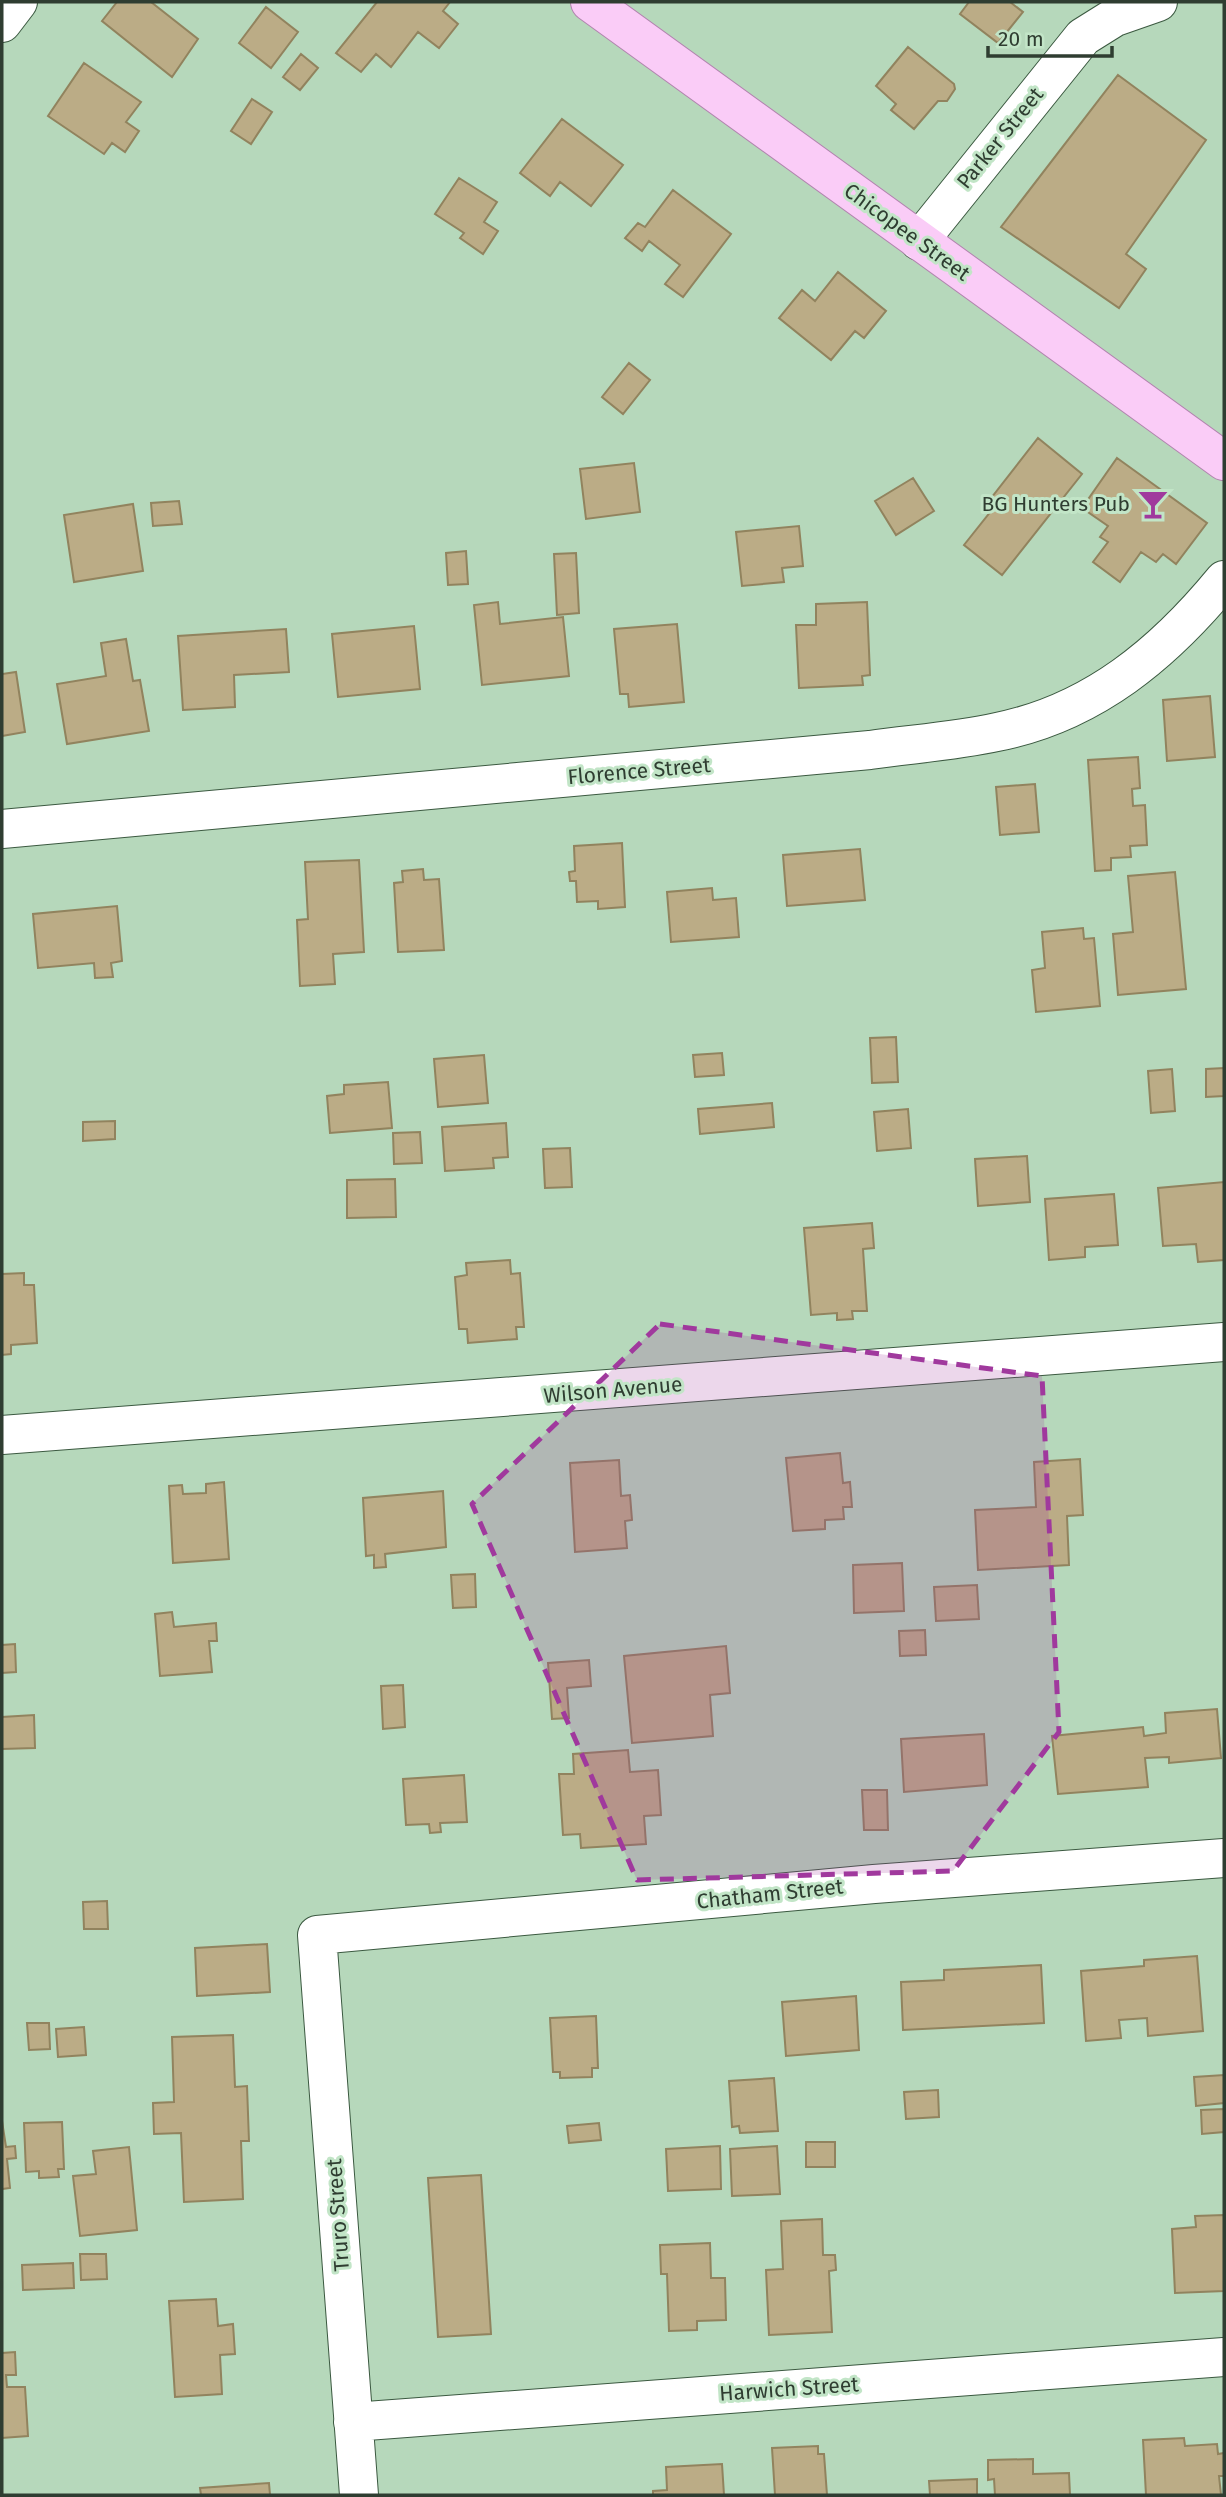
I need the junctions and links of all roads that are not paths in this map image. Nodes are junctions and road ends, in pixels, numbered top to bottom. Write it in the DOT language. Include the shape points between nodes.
graph roads {
  1 [pos="18,2"];
  2 [pos="590,2"];
  3 [pos="1158,2"];
  4 [pos="2,23"];
  5 [pos="919,241"];
  6 [pos="1224,461"];
  7 [pos="1224,580"];
  8 [pos="2,829"];
  9 [pos="1224,1342"];
  10 [pos="2,1435"];
  11 [pos="1224,1858"];
  12 [pos="317,1936"];
  13 [pos="1224,2357"];
  14 [pos="354,2422"];
  15 [pos="359,2495"];
  1 -- 4 [label="street"];
  2 -- 5 [label="main road, Chicopee Street"];
  3 -- 5 [label="street, Parker Street" via="1115,17 1083,37"];
  5 -- 6 [label="main road, Chicopee Street"];
  7 -- 8 [label="street, Florence Street" via="1136,670 1073,708 997,732 870,750"];
  9 -- 10 [label="street, Wilson Avenue"];
  11 -- 12 [label="street, Chatham Street" via="874,1884"];
  12 -- 14 [label="street, Truro Street"];
  13 -- 14 [label="street, Harwich Street"];
  14 -- 15 [label="street, Truro Street"];
}
